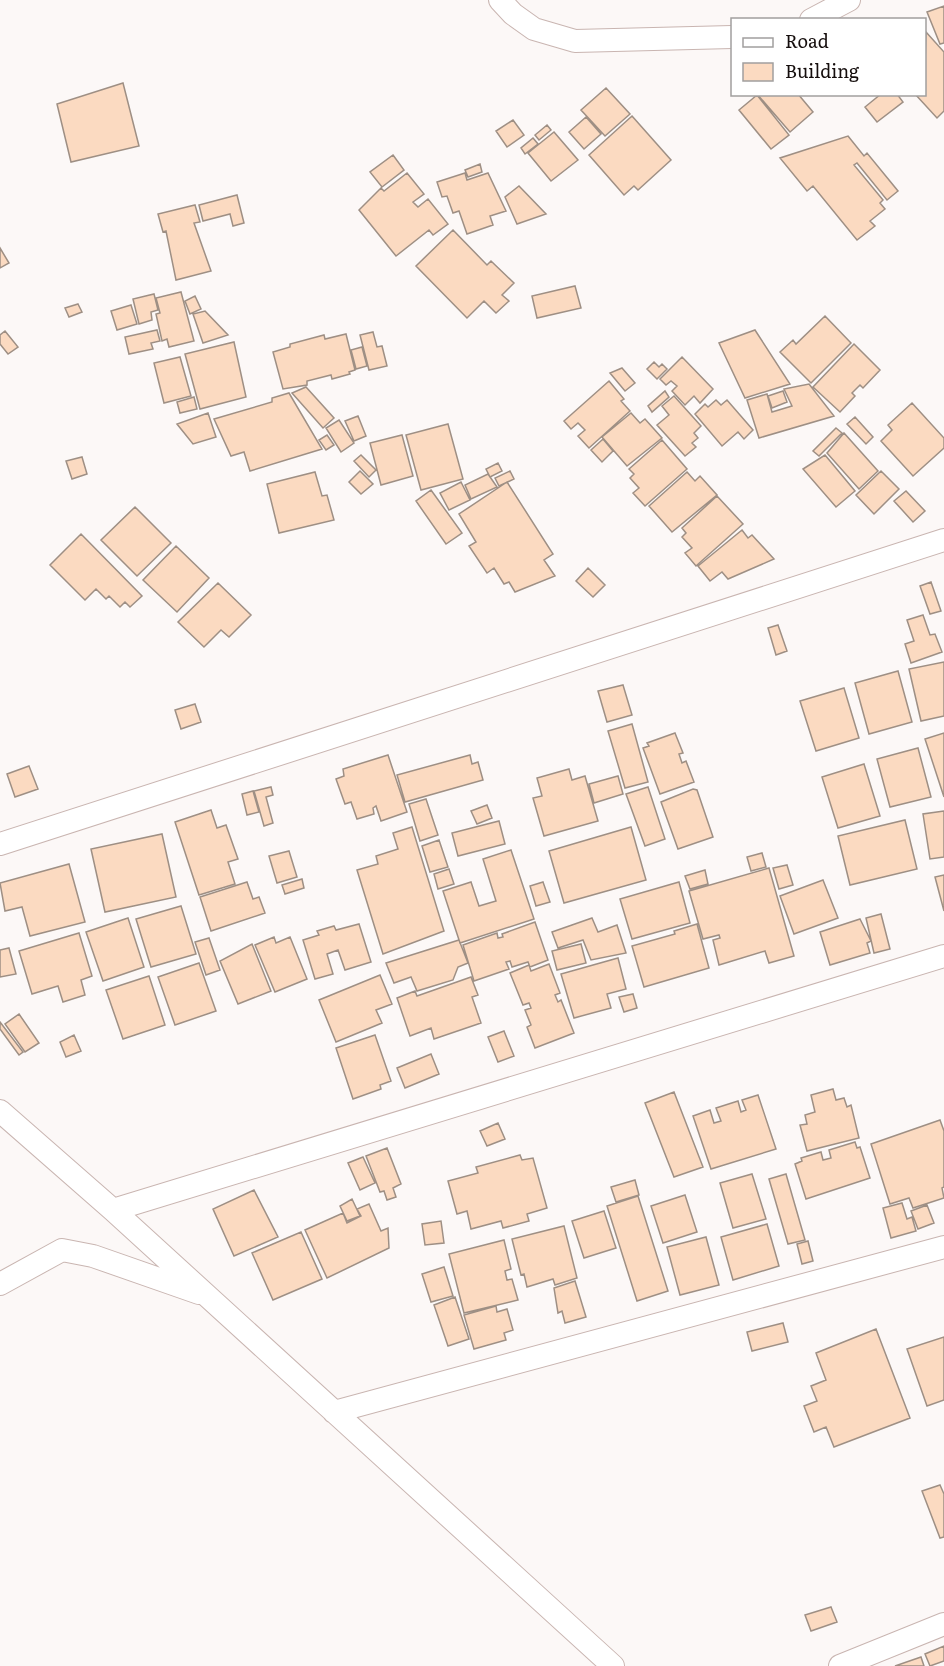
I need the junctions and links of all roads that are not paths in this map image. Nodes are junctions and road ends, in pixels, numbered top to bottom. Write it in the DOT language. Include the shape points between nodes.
graph roads {
  1 [pos="500,0"];
  2 [pos="849,0"];
  3 [pos="815,18"];
  4 [pos="731,37"];
  5 [pos="943,544"];
  6 [pos="0,844"];
  7 [pos="944,956"];
  8 [pos="0,1111"];
  9 [pos="113,1210"];
  10 [pos="944,1247"];
  11 [pos="0,1284"];
  12 [pos="206,1295"];
  13 [pos="334,1412"];
  14 [pos="944,1624"];
  15 [pos="613,1666"];
  16 [pos="840,1666"];
  1 -- 4 [label="street" via="534,29 575,42"];
  2 -- 3 [label="street"];
  5 -- 6 [label="street"];
  7 -- 9 [label="street"];
  8 -- 9 [label="street"];
  9 -- 12 [label="street"];
  10 -- 13 [label="street"];
  11 -- 12 [label="street" via="62,1250 93,1256"];
  12 -- 13 [label="street"];
  13 -- 15 [label="street"];
  14 -- 16 [label="street"];
}
